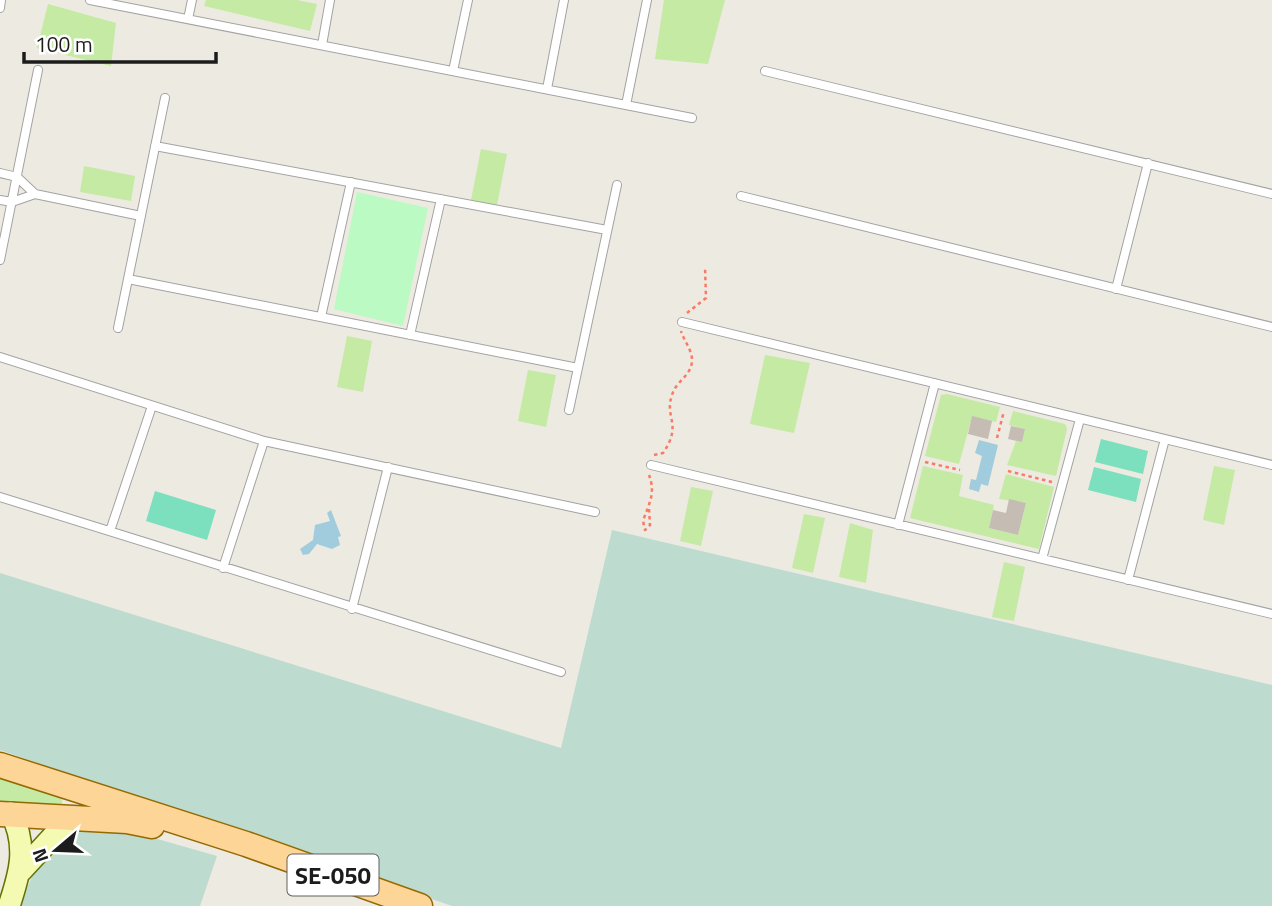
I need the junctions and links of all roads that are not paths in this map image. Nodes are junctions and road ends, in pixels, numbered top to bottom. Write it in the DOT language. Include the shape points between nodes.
graph roads {
  1 [pos="1,0"];
  2 [pos="90,0"];
  3 [pos="192,0"];
  4 [pos="330,0"];
  5 [pos="468,0"];
  6 [pos="564,0"];
  7 [pos="647,0"];
  8 [pos="0,8"];
  9 [pos="188,19"];
  10 [pos="322,45"];
  11 [pos="38,70"];
  12 [pos="453,71"];
  13 [pos="765,71"];
  14 [pos="547,89"];
  15 [pos="165,98"];
  16 [pos="626,105"];
  17 [pos="692,118"];
  18 [pos="155,146"];
  19 [pos="1147,163"];
  20 [pos="0,173"];
  21 [pos="17,177"];
  22 [pos="351,183"];
  23 [pos="617,185"];
  24 [pos="35,194"];
  25 [pos="1272,194"];
  26 [pos="741,196"];
  27 [pos="0,200"];
  28 [pos="441,200"];
  29 [pos="12,202"];
  30 [pos="141,216"];
  31 [pos="607,230"];
  32 [pos="0,260"];
  33 [pos="128,279"];
  34 [pos="1116,289"];
  35 [pos="321,317"];
  36 [pos="682,322"];
  37 [pos="1272,327"];
  38 [pos="118,328"];
  39 [pos="410,335"];
  40 [pos="0,357"];
  41 [pos="578,368"];
  42 [pos="935,383"];
  43 [pos="152,406"];
  44 [pos="569,410"];
  45 [pos="1080,419"];
  46 [pos="1165,439"];
  47 [pos="264,441"];
  48 [pos="1272,465"];
  49 [pos="651,466"];
  50 [pos="388,467"];
  51 [pos="0,497"];
  52 [pos="595,512"];
  53 [pos="898,525"];
  54 [pos="110,531"];
  55 [pos="1042,559"];
  56 [pos="223,568"];
  57 [pos="1128,580"];
  58 [pos="352,609"];
  59 [pos="1272,614"];
  60 [pos="561,672"];
  61 [pos="0,765"];
  62 [pos="68,786"];
  63 [pos="6,813"];
  64 [pos="70,818"];
  65 [pos="246,844"];
  66 [pos="21,871"];
  67 [pos="9,906"];
  68 [pos="420,906"];
  1 -- 8 [label="lane"];
  2 -- 9 [label="lane"];
  3 -- 9 [label="lane"];
  4 -- 10 [label="lane"];
  5 -- 12 [label="lane"];
  6 -- 14 [label="lane"];
  7 -- 16 [label="lane"];
  9 -- 10 [label="lane"];
  10 -- 12 [label="lane"];
  11 -- 21 [label="lane"];
  12 -- 14 [label="lane"];
  13 -- 19 [label="lane"];
  14 -- 16 [label="lane"];
  15 -- 18 [label="lane"];
  16 -- 17 [label="lane"];
  18 -- 22 [label="lane"];
  18 -- 30 [label="lane"];
  19 -- 25 [label="lane"];
  19 -- 34 [label="lane"];
  20 -- 21 [label="lane"];
  21 -- 24 [label="lane"];
  21 -- 29 [label="lane"];
  22 -- 28 [label="lane"];
  22 -- 35 [label="lane"];
  23 -- 31 [label="lane"];
  24 -- 29 [label="lane"];
  24 -- 30 [label="lane"];
  26 -- 34 [label="lane"];
  27 -- 29 [label="lane"];
  28 -- 31 [label="lane"];
  28 -- 39 [label="lane"];
  29 -- 32 [label="lane"];
  30 -- 33 [label="lane"];
  31 -- 41 [label="lane"];
  33 -- 35 [label="lane"];
  33 -- 38 [label="lane"];
  34 -- 37 [label="lane"];
  35 -- 39 [label="lane"];
  36 -- 42 [label="lane"];
  39 -- 41 [label="lane"];
  40 -- 43 [label="lane"];
  41 -- 44 [label="lane"];
  42 -- 45 [label="lane"];
  42 -- 53 [label="lane"];
  43 -- 47 [label="lane"];
  43 -- 54 [label="lane"];
  45 -- 46 [label="lane"];
  45 -- 55 [label="lane"];
  46 -- 48 [label="lane"];
  46 -- 57 [label="lane"];
  47 -- 50 [label="lane"];
  47 -- 56 [label="lane"];
  49 -- 53 [label="lane"];
  50 -- 52 [label="lane"];
  50 -- 58 [label="lane"];
  51 -- 54 [label="lane"];
  53 -- 55 [label="lane"];
  54 -- 56 [label="lane"];
  55 -- 57 [label="lane"];
  56 -- 58 [label="lane"];
  57 -- 59 [label="lane"];
  58 -- 60 [label="lane"];
  61 -- 62 [label="main road, SE-050"];
  62 -- 64 [label="main road" via="76,803"];
  62 -- 65 [label="main road, SE-050"];
  63 -- 64 [label="main road, SE-050"];
  63 -- 66 [label="street" via="21,837"];
  64 -- 65 [label="main road, SE-050" via="127,821"];
  64 -- 66 [label="street"];
  65 -- 68 [label="main road, SE-050"];
  66 -- 67 [label="street"];
}
